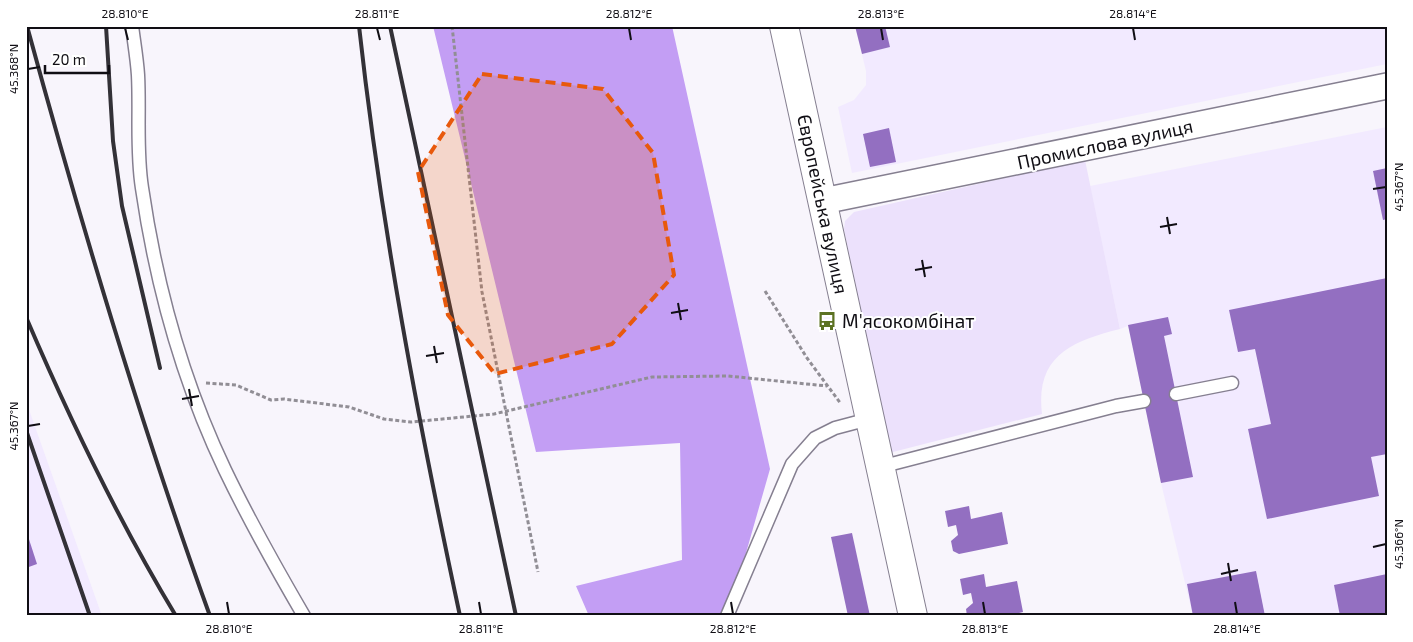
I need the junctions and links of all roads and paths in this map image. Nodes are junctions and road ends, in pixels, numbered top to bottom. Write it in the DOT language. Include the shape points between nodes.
graph roads {
  1 [pos="132,26"];
  2 [pos="452,26"];
  3 [pos="784,26"];
  4 [pos="1387,86"];
  5 [pos="823,201"];
  6 [pos="765,291"];
  7 [pos="1232,382"];
  8 [pos="202,383"];
  9 [pos="826,386"];
  10 [pos="1176,394"];
  11 [pos="1144,401"];
  12 [pos="505,412"];
  13 [pos="863,421"];
  14 [pos="880,467"];
  15 [pos="538,572"];
  16 [pos="304,616"];
  17 [pos="727,616"];
  18 [pos="913,616"];
  1 -- 16 [label="lane" via="138,76 138,148 142,188 157,268 190,384 224,468"];
  2 -- 12 [label="path" via="482,292"];
  3 -- 5 [label="main road, Європейська вулиця"];
  4 -- 5 [label="street, Промислова вулиця"];
  5 -- 13 [label="main road, Європейська вулиця"];
  6 -- 9 [label="path"];
  7 -- 10 [label="lane"];
  8 -- 12 [label="path" via="236,385 263,398 349,407 395,421"];
  9 -- 12 [label="path" via="728,376 652,377"];
  9 -- 13 [label="path"];
  11 -- 14 [label="lane"];
  12 -- 15 [label="path"];
  13 -- 14 [label="main road, Європейська вулиця"];
  13 -- 17 [label="lane" via="835,428 815,438 792,464"];
  14 -- 18 [label="main road, Європейська вулиця"];
}
